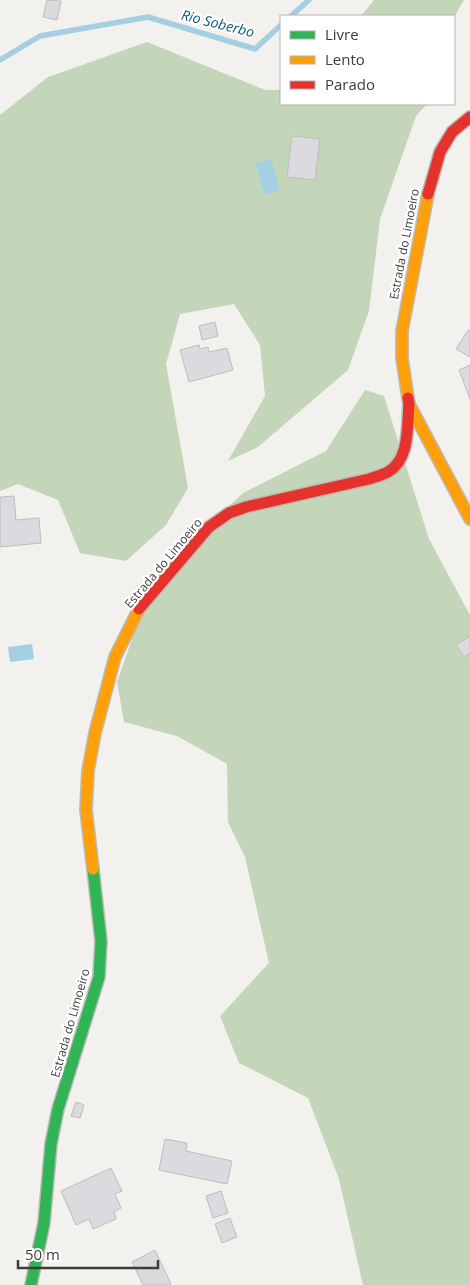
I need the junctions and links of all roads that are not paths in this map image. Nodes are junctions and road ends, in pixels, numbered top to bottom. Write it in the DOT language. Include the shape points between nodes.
graph roads {
  1 [pos="470,117"];
  2 [pos="409,404"];
  3 [pos="470,519"];
  4 [pos="31,1285"];
  1 -- 2 [label="street, Estrada do Limoeiro" via="452,132 440,152 427,196 402,331 402,358"];
  2 -- 3 [label="street"];
  2 -- 4 [label="street, Estrada do Limoeiro" via="402,458 388,472 229,513 210,527 138,610 115,657 95,733 88,771 86,810 101,941 99,977 50,1144 44,1224"];
}
